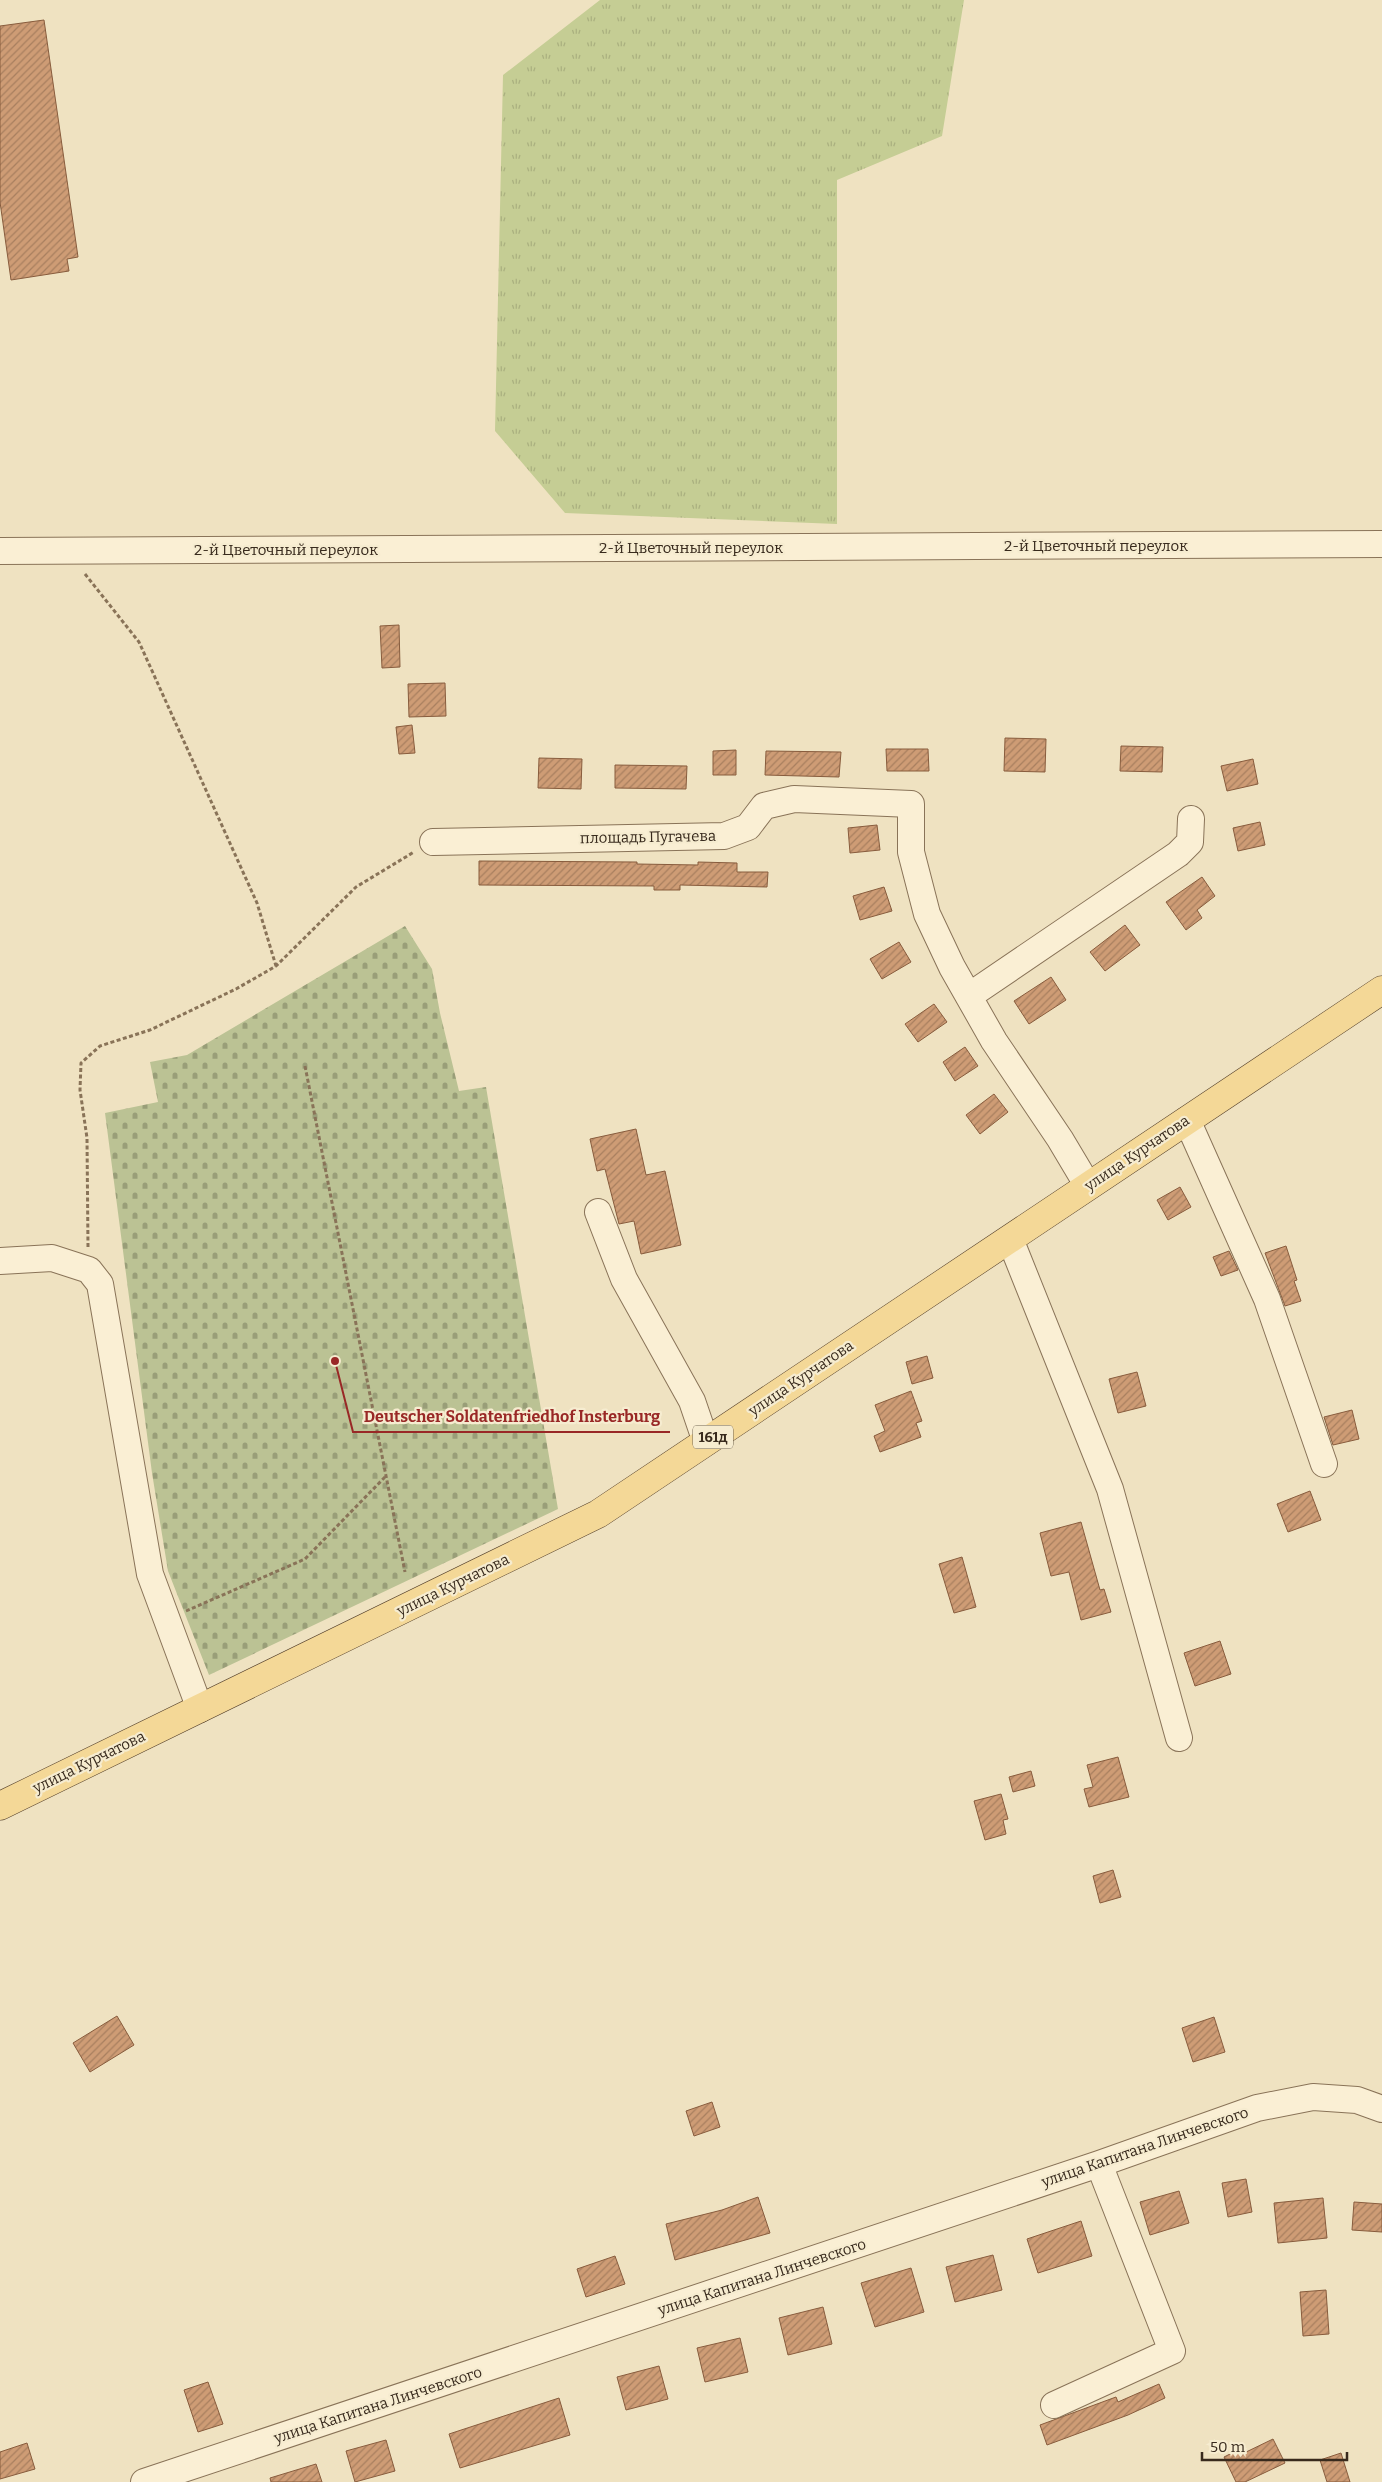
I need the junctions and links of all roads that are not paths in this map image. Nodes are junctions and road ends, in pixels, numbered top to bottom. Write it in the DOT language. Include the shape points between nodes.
graph roads {
  1 [pos="1382,544"];
  2 [pos="0,551"];
  3 [pos="1191,819"];
  4 [pos="433,842"];
  5 [pos="1382,990"];
  6 [pos="969,996"];
  7 [pos="1188,1120"];
  8 [pos="1088,1186"];
  9 [pos="598,1212"];
  10 [pos="1010,1239"];
  11 [pos="0,1261"];
  12 [pos="706,1442"];
  13 [pos="1324,1464"];
  14 [pos="200,1709"];
  15 [pos="1178,1738"];
  16 [pos="0,1806"];
  17 [pos="1382,2110"];
  18 [pos="1099,2164"];
  19 [pos="1054,2405"];
  20 [pos="144,2482"];
  1 -- 2 [label="street, 2-й Цветочный переулок"];
  3 -- 6 [label="street" via="1190,842 1178,854"];
  4 -- 6 [label="street, площадь Пугачева" via="724,836 748,827 764,806 794,799 911,804 912,852 927,914"];
  5 -- 7 [label="main road, улица Курчатова / 161д"];
  6 -- 8 [label="street" via="994,1041"];
  7 -- 8 [label="main road, улица Курчатова / 161д"];
  7 -- 13 [label="street" via="1266,1299"];
  8 -- 10 [label="main road, улица Курчатова / 161д"];
  9 -- 12 [label="street" via="624,1279 692,1401"];
  10 -- 12 [label="main road, улица Курчатова / 161д"];
  10 -- 15 [label="street" via="1110,1490"];
  11 -- 14 [label="street" via="52,1258 89,1270 100,1284 150,1574"];
  12 -- 14 [label="main road, улица Курчатова / 161д" via="598,1514"];
  14 -- 16 [label="main road, улица Курчатова / 161д"];
  17 -- 18 [label="street, улица Капитана Линчевского" via="1357,2100 1313,2097 1257,2108"];
  18 -- 19 [label="street" via="1172,2351"];
  18 -- 20 [label="street, улица Капитана Линчевского"];
}
